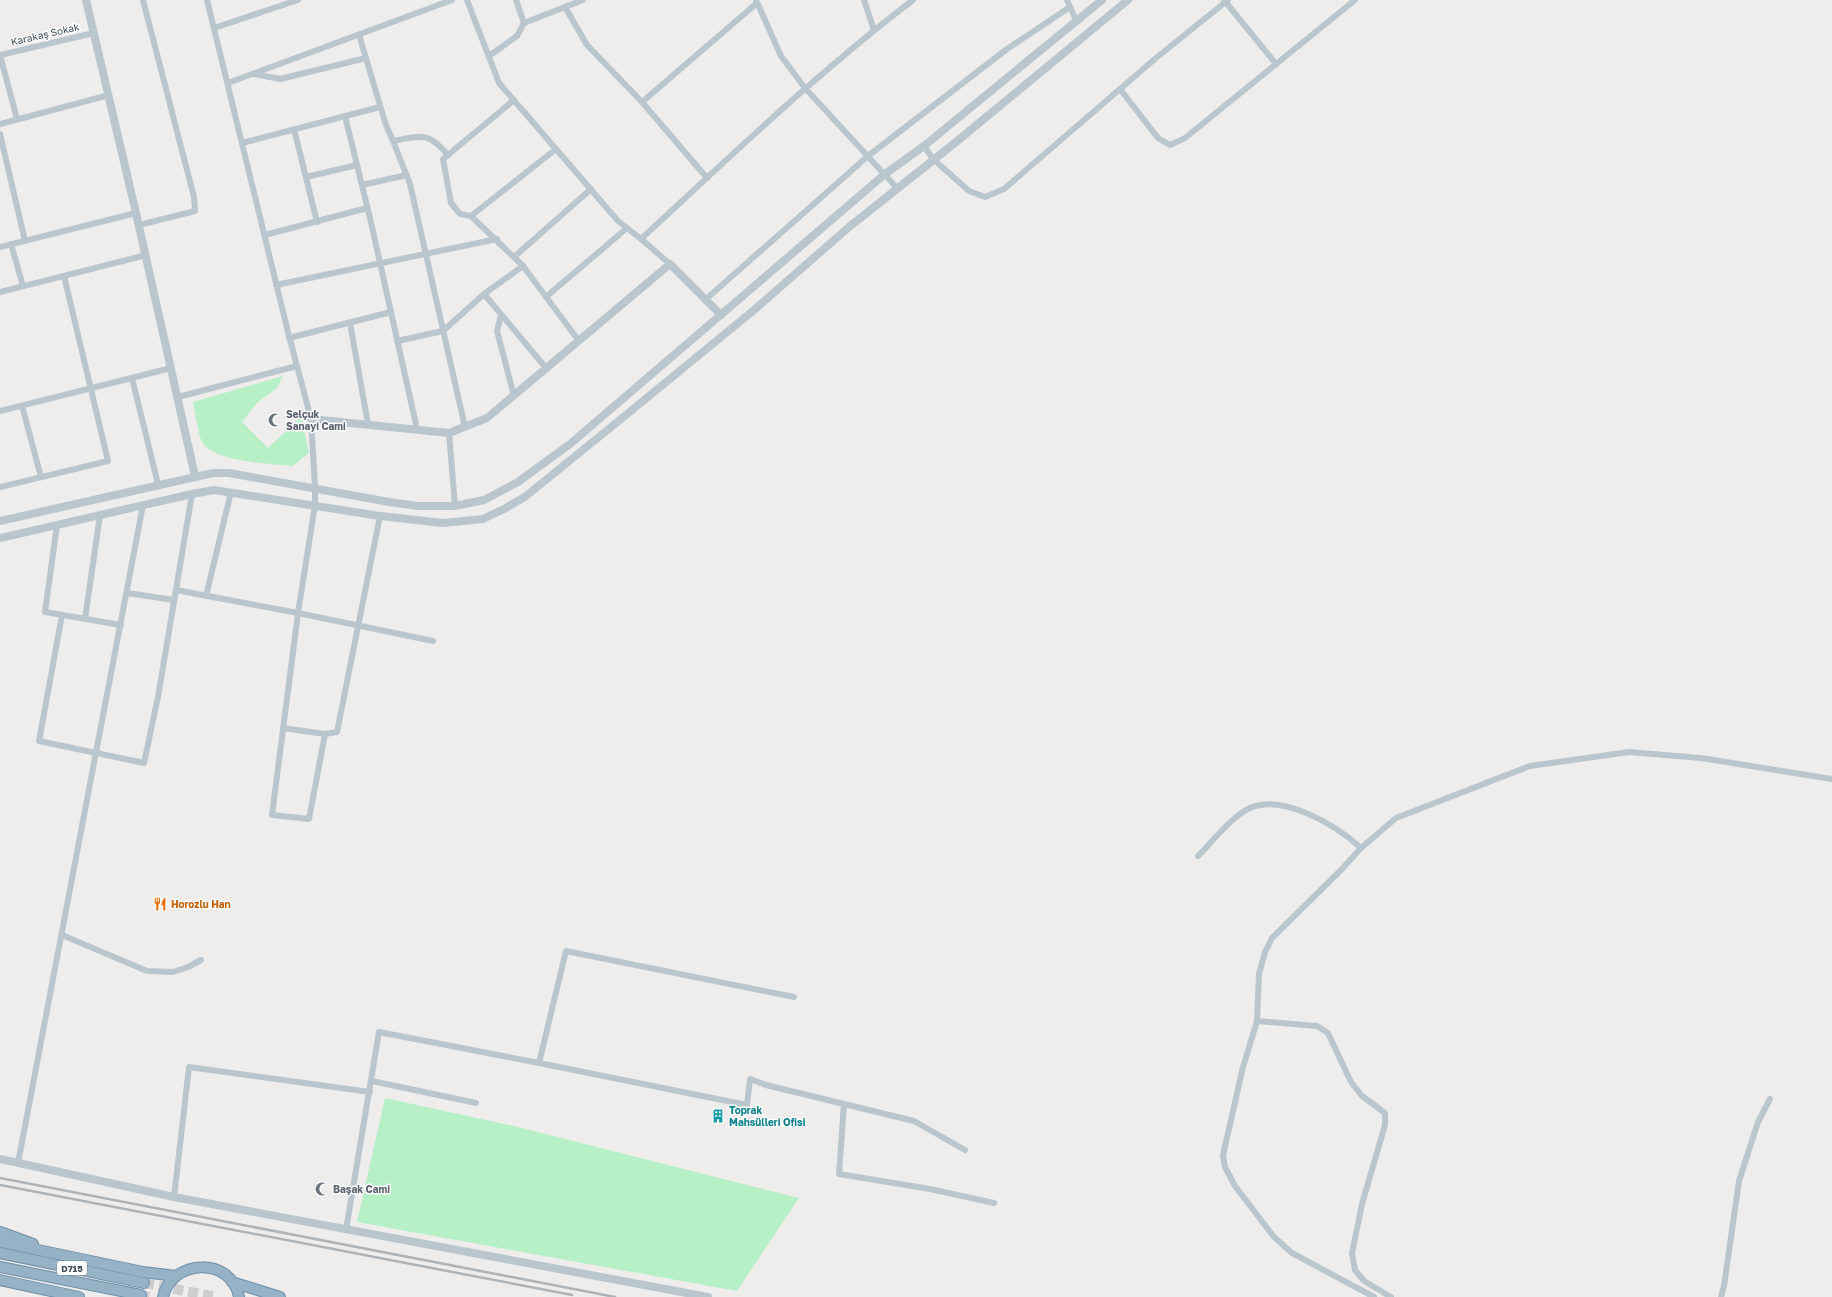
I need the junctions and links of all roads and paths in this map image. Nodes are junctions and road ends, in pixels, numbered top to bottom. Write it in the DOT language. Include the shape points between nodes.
graph roads {
  1 [pos="86,0"];
  2 [pos="143,0"];
  3 [pos="207,0"];
  4 [pos="298,0"];
  5 [pos="452,0"];
  6 [pos="468,0"];
  7 [pos="516,0"];
  8 [pos="583,0"];
  9 [pos="864,0"];
  10 [pos="913,0"];
  11 [pos="1066,0"];
  12 [pos="1102,0"];
  13 [pos="1128,0"];
  14 [pos="1355,0"];
  15 [pos="757,1"];
  16 [pos="1226,1"];
  17 [pos="566,7"];
  18 [pos="1070,7"];
  19 [pos="1076,20"];
  20 [pos="524,23"];
  21 [pos="214,28"];
  22 [pos="874,30"];
  23 [pos="94,33"];
  24 [pos="359,35"];
  25 [pos="0,55"];
  26 [pos="489,56"];
  27 [pos="366,58"];
  28 [pos="1276,64"];
  29 [pos="253,74"];
  30 [pos="228,83"];
  31 [pos="805,88"];
  32 [pos="1120,89"];
  33 [pos="109,95"];
  34 [pos="514,100"];
  35 [pos="642,102"];
  36 [pos="380,107"];
  37 [pos="344,116"];
  38 [pos="17,119"];
  39 [pos="0,124"];
  40 [pos="294,130"];
  41 [pos="0,134"];
  42 [pos="393,141"];
  43 [pos="242,143"];
  44 [pos="924,146"];
  45 [pos="556,149"];
  46 [pos="448,154"];
  47 [pos="868,156"];
  48 [pos="933,159"];
  49 [pos="357,165"];
  50 [pos="885,174"];
  51 [pos="407,175"];
  52 [pos="306,177"];
  53 [pos="707,178"];
  54 [pos="362,185"];
  55 [pos="897,188"];
  56 [pos="591,190"];
  57 [pos="367,208"];
  58 [pos="136,213"];
  59 [pos="471,216"];
  60 [pos="317,222"];
  61 [pos="139,225"];
  62 [pos="627,228"];
  63 [pos="265,235"];
  64 [pos="497,239"];
  65 [pos="641,239"];
  66 [pos="25,241"];
  67 [pos="12,244"];
  68 [pos="0,247"];
  69 [pos="426,254"];
  70 [pos="146,255"];
  71 [pos="514,257"];
  72 [pos="380,264"];
  73 [pos="670,264"];
  74 [pos="523,266"];
  75 [pos="64,276"];
  76 [pos="276,285"];
  77 [pos="23,286"];
  78 [pos="0,292"];
  79 [pos="484,294"];
  80 [pos="547,296"];
  81 [pos="705,300"];
  82 [pos="391,312"];
  83 [pos="501,314"];
  84 [pos="721,315"];
  85 [pos="350,323"];
  86 [pos="443,331"];
  87 [pos="290,338"];
  88 [pos="397,341"];
  89 [pos="579,341"];
  90 [pos="297,366"];
  91 [pos="171,368"];
  92 [pos="547,369"];
  93 [pos="132,378"];
  94 [pos="92,388"];
  95 [pos="514,396"];
  96 [pos="178,397"];
  97 [pos="22,406"];
  98 [pos="0,412"];
  99 [pos="311,419"];
  100 [pos="368,424"];
  101 [pos="465,427"];
  102 [pos="417,429"];
  103 [pos="449,433"];
  104 [pos="195,476"];
  105 [pos="41,477"];
  106 [pos="158,484"];
  107 [pos="0,485"];
  108 [pos="315,487"];
  109 [pos="231,492"];
  110 [pos="192,494"];
  111 [pos="143,505"];
  112 [pos="315,505"];
  113 [pos="455,506"];
  114 [pos="100,515"];
  115 [pos="380,516"];
  116 [pos="0,521"];
  117 [pos="57,526"];
  118 [pos="0,538"];
  119 [pos="176,590"];
  120 [pos="127,592"];
  121 [pos="206,596"];
  122 [pos="174,600"];
  123 [pos="298,613"];
  124 [pos="62,615"];
  125 [pos="84,618"];
  126 [pos="121,625"];
  127 [pos="358,625"];
  128 [pos="433,641"];
  129 [pos="283,728"];
  130 [pos="325,734"];
  131 [pos="96,752"];
  132 [pos="1832,779"];
  133 [pos="1361,848"];
  134 [pos="1198,856"];
  135 [pos="62,935"];
  136 [pos="201,960"];
  137 [pos="794,996"];
  138 [pos="1257,1021"];
  139 [pos="539,1063"];
  140 [pos="372,1080"];
  141 [pos="370,1092"];
  142 [pos="1770,1099"];
  143 [pos="476,1103"];
  144 [pos="844,1104"];
  145 [pos="965,1150"];
  146 [pos="0,1159"];
  147 [pos="18,1164"];
  148 [pos="174,1197"];
  149 [pos="994,1203"];
  150 [pos="346,1230"];
  151 [pos="0,1232"];
  152 [pos="0,1242"];
  153 [pos="0,1253"];
  154 [pos="57,1254"];
  155 [pos="0,1266"];
  156 [pos="176,1276"];
  157 [pos="0,1280"];
  158 [pos="232,1282"];
  159 [pos="144,1283"];
  160 [pos="141,1295"];
  161 [pos="79,1297"];
  162 [pos="163,1297"];
  163 [pos="239,1297"];
  164 [pos="280,1297"];
  165 [pos="708,1297"];
  166 [pos="1374,1297"];
  167 [pos="1391,1297"];
  168 [pos="1721,1297"];
  1 -- 23 [label="street"];
  2 -- 61 [label="street" via="194,196 195,211"];
  3 -- 21 [label="street"];
  4 -- 21 [label="street"];
  5 -- 24 [label="street"];
  6 -- 26 [label="street"];
  7 -- 20 [label="street"];
  8 -- 17 [label="street"];
  9 -- 22 [label="street"];
  10 -- 22 [label="street"];
  11 -- 18 [label="street"];
  12 -- 19 [label="street"];
  13 -- 48 [label="street"];
  14 -- 28 [label="street"];
  15 -- 31 [label="street" via="781,56"];
  15 -- 35 [label="street"];
  16 -- 28 [label="street"];
  16 -- 32 [label="street"];
  17 -- 20 [label="street"];
  17 -- 35 [label="street" via="588,45"];
  18 -- 19 [label="street"];
  18 -- 47 [label="street" via="1006,49"];
  19 -- 44 [label="street"];
  20 -- 26 [label="street" via="517,36"];
  21 -- 30 [label="street"];
  22 -- 31 [label="street"];
  23 -- 25 [label="street, Karakaş Sokak"];
  23 -- 33 [label="street"];
  24 -- 27 [label="street"];
  24 -- 29 [label="street"];
  25 -- 38 [label="street"];
  26 -- 34 [label="street" via="499,83"];
  27 -- 29 [label="street" via="280,79"];
  27 -- 36 [label="street"];
  28 -- 32 [label="street" via="1185,138 1170,145 1158,138"];
  29 -- 30 [label="street"];
  30 -- 43 [label="street"];
  31 -- 47 [label="street"];
  31 -- 53 [label="street"];
  32 -- 48 [label="street" via="1004,189 985,197 969,191"];
  33 -- 38 [label="street"];
  33 -- 58 [label="street"];
  34 -- 45 [label="street"];
  34 -- 46 [label="street"];
  35 -- 53 [label="street"];
  36 -- 37 [label="street"];
  36 -- 42 [label="street"];
  37 -- 40 [label="street"];
  37 -- 49 [label="street"];
  38 -- 39 [label="street"];
  40 -- 43 [label="street"];
  40 -- 52 [label="street"];
  41 -- 66 [label="street"];
  42 -- 46 [label="street" via="422,136 433,139"];
  42 -- 51 [label="street"];
  43 -- 63 [label="street"];
  44 -- 48 [label="street"];
  44 -- 50 [label="street"];
  45 -- 56 [label="street"];
  45 -- 59 [label="street"];
  46 -- 59 [label="street" via="442,159 451,203 460,214"];
  47 -- 50 [label="street"];
  47 -- 81 [label="street"];
  48 -- 55 [label="street"];
  49 -- 52 [label="street"];
  49 -- 54 [label="street"];
  50 -- 55 [label="street"];
  50 -- 84 [label="street"];
  51 -- 54 [label="street"];
  51 -- 69 [label="street"];
  52 -- 60 [label="street"];
  53 -- 65 [label="street"];
  54 -- 57 [label="street"];
  55 -- 115 [label="street" via="754,310 504,510 483,518 443,523"];
  56 -- 62 [label="street"];
  56 -- 71 [label="street"];
  57 -- 60 [label="street"];
  57 -- 72 [label="street"];
  58 -- 61 [label="street"];
  58 -- 66 [label="street"];
  59 -- 64 [label="street"];
  60 -- 63 [label="street"];
  61 -- 70 [label="street"];
  62 -- 65 [label="street"];
  62 -- 80 [label="street"];
  63 -- 76 [label="street"];
  64 -- 69 [label="street"];
  64 -- 71 [label="street"];
  65 -- 73 [label="street"];
  66 -- 67 [label="street"];
  67 -- 68 [label="street"];
  67 -- 77 [label="street"];
  69 -- 72 [label="street"];
  69 -- 86 [label="street"];
  70 -- 75 [label="street"];
  70 -- 91 [label="street"];
  71 -- 74 [label="street"];
  72 -- 76 [label="street"];
  72 -- 82 [label="street"];
  73 -- 81 [label="street"];
  73 -- 89 [label="street"];
  74 -- 79 [label="street"];
  74 -- 80 [label="street"];
  75 -- 77 [label="street"];
  75 -- 94 [label="street"];
  76 -- 87 [label="street"];
  77 -- 78 [label="street"];
  79 -- 83 [label="street"];
  79 -- 86 [label="street"];
  80 -- 89 [label="street"];
  81 -- 84 [label="street"];
  82 -- 85 [label="street"];
  82 -- 88 [label="street"];
  83 -- 92 [label="street"];
  83 -- 95 [label="street" via="497,331"];
  84 -- 113 [label="street" via="570,444 518,482 484,500"];
  85 -- 87 [label="street"];
  85 -- 100 [label="street"];
  86 -- 88 [label="street"];
  86 -- 101 [label="street"];
  87 -- 90 [label="street"];
  88 -- 102 [label="street"];
  89 -- 92 [label="street"];
  90 -- 96 [label="street"];
  90 -- 99 [label="street"];
  91 -- 93 [label="street"];
  91 -- 96 [label="street"];
  92 -- 95 [label="street"];
  93 -- 94 [label="street"];
  93 -- 106 [label="street"];
  94 -- 97 [label="street"];
  94 -- 105 [label="street" via="108,461"];
  95 -- 101 [label="street" via="487,418"];
  96 -- 104 [label="street"];
  97 -- 98 [label="street"];
  97 -- 105 [label="street"];
  99 -- 100 [label="street"];
  99 -- 108 [label="street"];
  100 -- 102 [label="street"];
  101 -- 103 [label="street"];
  102 -- 103 [label="street"];
  103 -- 113 [label="street"];
  104 -- 106 [label="street"];
  104 -- 108 [label="street" via="229,473"];
  105 -- 107 [label="street"];
  106 -- 116 [label="street"];
  108 -- 112 [label="street"];
  108 -- 113 [label="street" via="418,506"];
  109 -- 110 [label="street" via="214,490"];
  109 -- 112 [label="street"];
  109 -- 121 [label="street"];
  110 -- 111 [label="street"];
  110 -- 119 [label="street"];
  111 -- 114 [label="street"];
  111 -- 120 [label="street"];
  112 -- 115 [label="street"];
  112 -- 123 [label="street"];
  114 -- 117 [label="street"];
  114 -- 125 [label="street"];
  115 -- 127 [label="street"];
  117 -- 118 [label="street"];
  117 -- 124 [label="street" via="45,612"];
  119 -- 121 [label="street"];
  119 -- 122 [label="street"];
  120 -- 122 [label="street"];
  120 -- 126 [label="street"];
  121 -- 123 [label="street"];
  122 -- 131 [label="street" via="144,762"];
  123 -- 127 [label="street"];
  123 -- 129 [label="street"];
  124 -- 125 [label="street"];
  124 -- 131 [label="street" via="39,741"];
  125 -- 126 [label="street"];
  126 -- 131 [label="street"];
  127 -- 128 [label="street"];
  127 -- 130 [label="street" via="337,732"];
  129 -- 130 [label="street"];
  129 -- 130 [label="street" via="272,815 309,820"];
  131 -- 135 [label="street"];
  132 -- 133 [label="street" via="1701,758 1629,752 1530,766 1396,818"];
  133 -- 134 [label="street" via="1347,835 1310,815 1286,806 1262,804 1249,808 1231,822"];
  133 -- 138 [label="street" via="1272,938 1259,974"];
  135 -- 136 [label="street" via="147,971 173,972 188,968"];
  135 -- 147 [label="street"];
  137 -- 139 [label="street" via="566,951"];
  138 -- 166 [label="street" via="1243,1067 1223,1155 1225,1167 1234,1186 1274,1237 1292,1252"];
  138 -- 167 [label="street" via="1317,1026 1328,1033 1351,1082 1362,1096 1385,1112 1385,1125 1362,1204 1352,1254 1355,1270 1364,1281"];
  139 -- 140 [label="street" via="379,1032"];
  139 -- 144 [label="street" via="747,1105 750,1078 766,1085"];
  140 -- 141 [label="street"];
  140 -- 143 [label="street"];
  141 -- 148 [label="street" via="189,1067"];
  141 -- 150 [label="street"];
  142 -- 168 [label="street" via="1758,1122 1739,1181"];
  144 -- 145 [label="street" via="914,1121"];
  144 -- 149 [label="street" via="839,1174"];
  146 -- 147 [label="street"];
  147 -- 148 [label="street"];
  148 -- 150 [label="street"];
  150 -- 165 [label="street"];
  151 -- 154 [label="highway"];
  152 -- 154 [label="highway"];
  153 -- 159 [label="highway, D715"];
  154 -- 156 [label="highway" via="143,1272"];
  155 -- 160 [label="highway, D715"];
  156 -- 158 [label="highway" via="187,1269 212,1268 223,1273"];
  156 -- 162 [label="highway" via="168,1284"];
  157 -- 161 [label="highway"];
  158 -- 163 [label="highway"];
  158 -- 164 [label="highway"];
}
